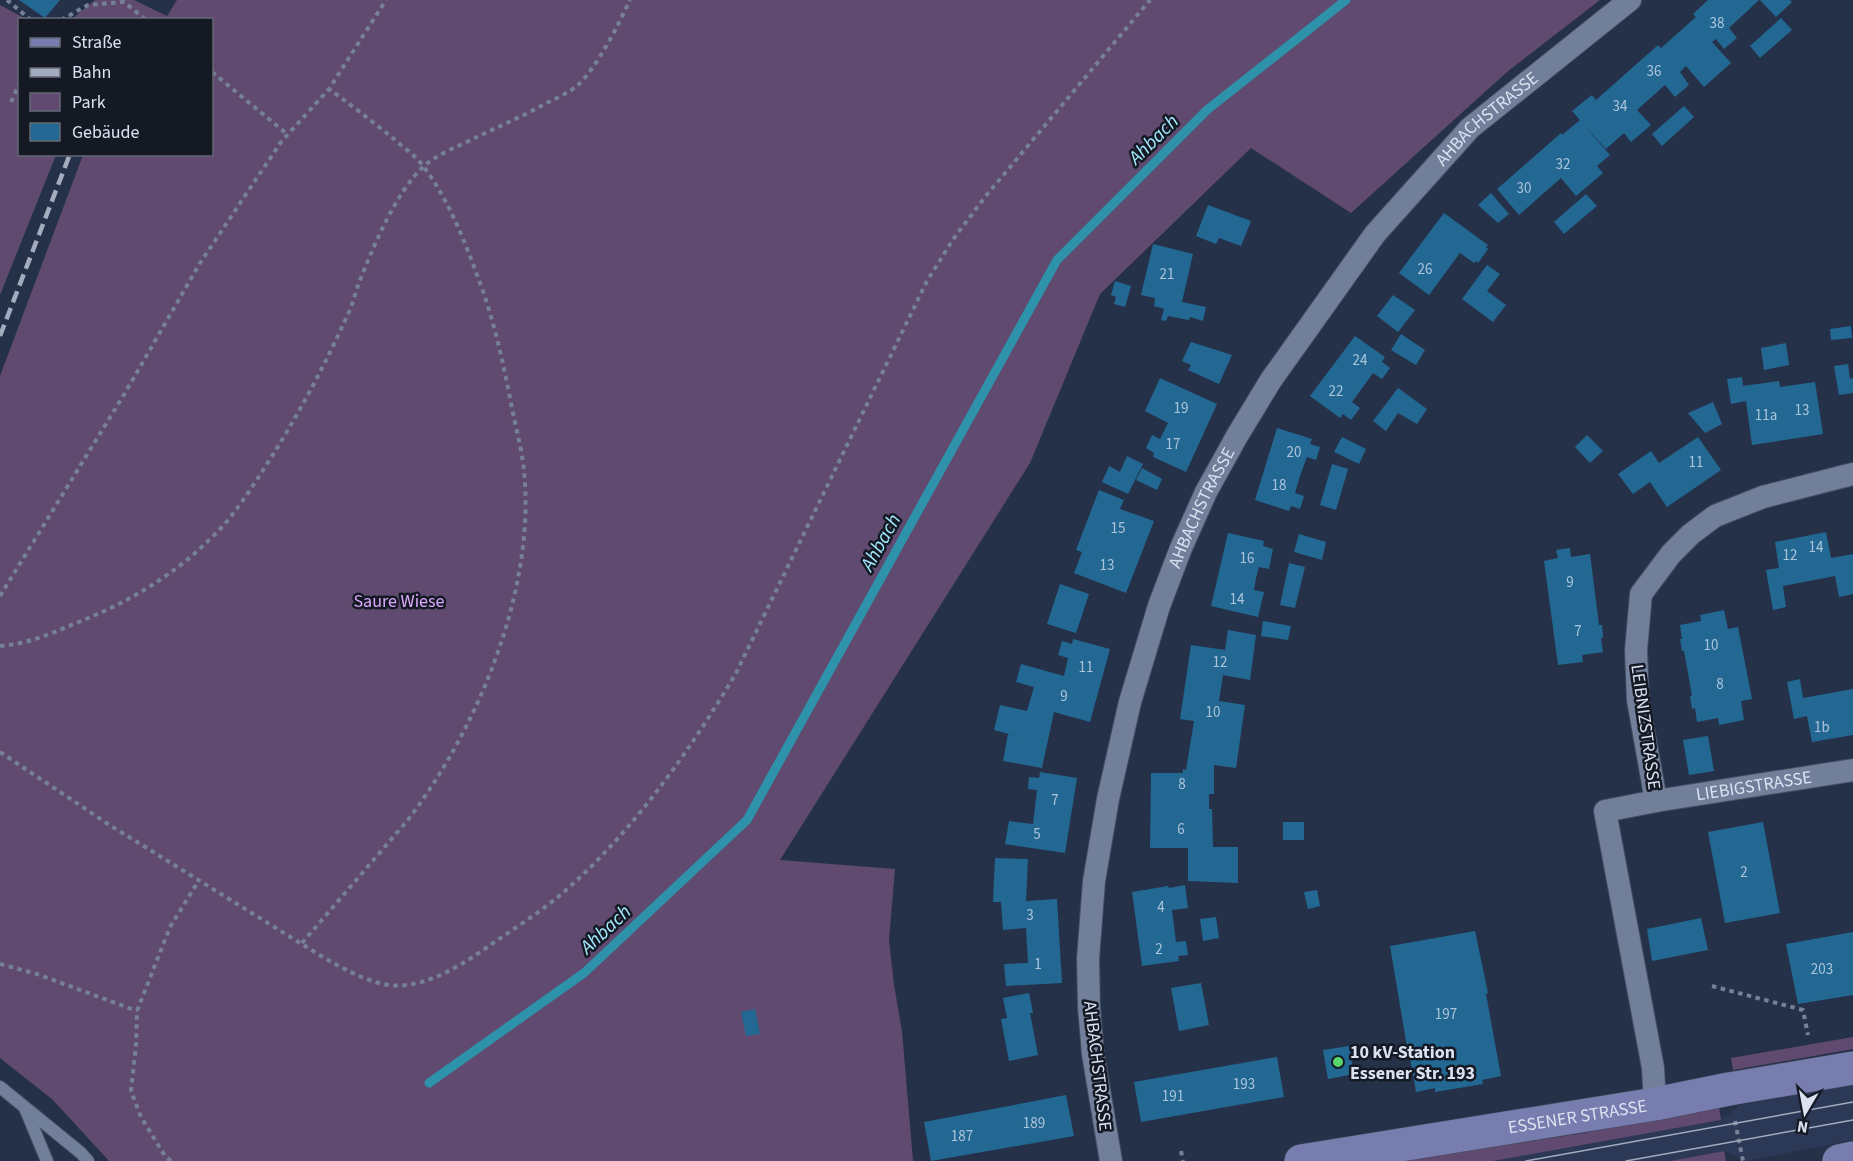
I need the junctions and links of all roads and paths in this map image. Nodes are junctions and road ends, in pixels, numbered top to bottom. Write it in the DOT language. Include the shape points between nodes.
graph roads {
  1 [pos="7,0"];
  2 [pos="386,0"];
  3 [pos="630,0"];
  4 [pos="1150,0"];
  5 [pos="1630,0"];
  6 [pos="29,18"];
  7 [pos="65,18"];
  8 [pos="144,18"];
  9 [pos="213,73"];
  10 [pos="18,86"];
  11 [pos="329,89"];
  12 [pos="11,102"];
  13 [pos="287,134"];
  14 [pos="423,166"];
  15 [pos="1853,474"];
  16 [pos="0,596"];
  17 [pos="0,646"];
  18 [pos="0,752"];
  19 [pos="1853,770"];
  20 [pos="1656,801"];
  21 [pos="199,880"];
  22 [pos="302,943"];
  23 [pos="0,964"];
  24 [pos="1712,986"];
  25 [pos="137,1011"];
  26 [pos="1808,1035"];
  27 [pos="1853,1068"];
  28 [pos="0,1087"];
  29 [pos="1655,1104"];
  30 [pos="24,1107"];
  31 [pos="1745,1147"];
  32 [pos="1181,1150"];
  33 [pos="1741,1154"];
  34 [pos="1853,1158"];
  35 [pos="47,1161"];
  36 [pos="88,1161"];
  37 [pos="171,1161"];
  38 [pos="1111,1161"];
  39 [pos="1183,1161"];
  40 [pos="1301,1161"];
  41 [pos="1839,1161"];
  1 -- 6 [label="path"];
  2 -- 11 [label="path"];
  3 -- 14 [label="path" via="591,72 577,86"];
  4 -- 22 [label="path" via="954,238 915,304 736,673 710,717 608,849 575,883 528,919 438,976 406,985 380,983 355,975"];
  5 -- 38 [label="street, AHBACHSTRASSE" via="1470,128 1375,234 1271,380 1206,492 1185,538 1159,606 1130,702 1094,880 1089,1007"];
  7 -- 8 [label="path" via="88,5 124,2"];
  9 -- 13 [label="path"];
  10 -- 12 [label="path"];
  11 -- 13 [label="path"];
  11 -- 14 [label="path"];
  13 -- 16 [label="path" via="200,263"];
  14 -- 17 [label="path" via="386,222 349,312 297,413 226,523 193,555 131,598 34,639"];
  14 -- 22 [label="path" via="464,240 501,349 524,471 521,553 498,651 445,764 391,841"];
  15 -- 20 [label="street, LEIBNIZSTRASSE" via="1763,497 1715,516 1671,554 1641,594 1636,650 1638,700"];
  18 -- 21 [label="path"];
  19 -- 20 [label="street, LIEBIGSTRASSE"];
  20 -- 29 [label="street, LEIBNIZSTRASSE" via="1605,811 1653,1068"];
  21 -- 22 [label="path"];
  21 -- 25 [label="path" via="170,927"];
  23 -- 25 [label="path"];
  24 -- 26 [label="path" via="1803,1010"];
  25 -- 37 [label="path" via="131,1091 141,1117"];
  27 -- 29 [label="main road, ESSENER STRASSE"];
  28 -- 30 [label="lane"];
  29 -- 40 [label="main road, ESSENER STRASSE"];
  30 -- 35 [label="lane"];
  30 -- 36 [label="lane"];
  31 -- 33 [label="path"];
  32 -- 39 [label="path"];
  34 -- 41 [label="main road"];
}
